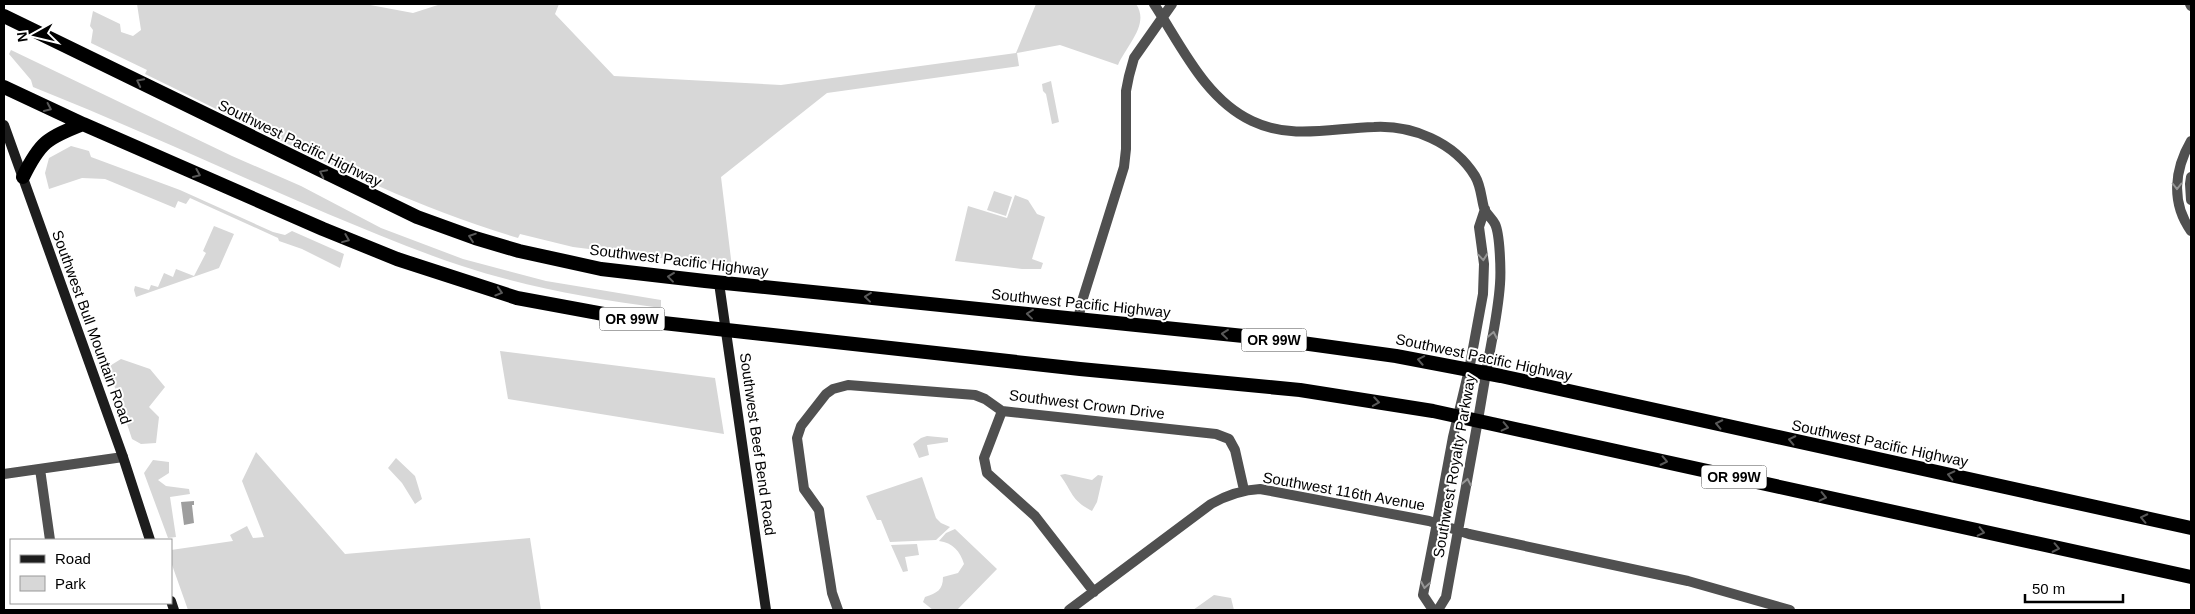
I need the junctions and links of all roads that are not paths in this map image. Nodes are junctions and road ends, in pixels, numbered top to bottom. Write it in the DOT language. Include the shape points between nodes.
graph roads {
  1 [pos="1154,4"];
  2 [pos="1172,4"];
  3 [pos="4,16"];
  4 [pos="1163,18"];
  5 [pos="4,88"];
  6 [pos="83,124"];
  7 [pos="4,125"];
  8 [pos="2191,141"];
  9 [pos="23,177"];
  10 [pos="2191,177"];
  11 [pos="2191,200"];
  12 [pos="1485,210"];
  13 [pos="2191,231"];
  14 [pos="720,282"];
  15 [pos="1078,319"];
  16 [pos="726,330"];
  17 [pos="1468,370"];
  18 [pos="1486,373"];
  19 [pos="1002,410"];
  20 [pos="1458,416"];
  21 [pos="1478,420"];
  22 [pos="123,457"];
  23 [pos="40,469"];
  24 [pos="4,474"];
  25 [pos="1244,490"];
  26 [pos="1437,524"];
  27 [pos="2191,528"];
  28 [pos="1458,530"];
  29 [pos="50,539"];
  30 [pos="150,539"];
  31 [pos="2191,577"];
  32 [pos="1094,592"];
  33 [pos="766,610"];
  34 [pos="838,610"];
  35 [pos="1069,610"];
  36 [pos="1432,610"];
  37 [pos="1438,610"];
  38 [pos="1790,610"];
  1 -- 4 [label="street, Southwest Royalty Parkway"];
  2 -- 4 [label="street"];
  14 -- 3 [label="highway, Southwest Pacific Highway / OR 99W, one-way" via="601,269 560,261 475,238 418,217"];
  4 -- 12 [label="street, Southwest Royalty Parkway" via="1211,90 1239,114 1261,125 1297,133 1374,127 1416,132 1438,142 1466,164 1478,181"];
  4 -- 15 [label="street" via="1134,58 1126,90 1124,167"];
  5 -- 6 [label="highway, OR 99W, one-way"];
  6 -- 9 [label="highway" via="43,144"];
  6 -- 16 [label="highway, OR 99W, one-way" via="323,229 458,280 556,306 636,320"];
  7 -- 9 [label="main road, Southwest Bull Mountain Road"];
  8 -- 13 [label="street, one-way" via="2176,180 2178,204"];
  9 -- 22 [label="main road, Southwest Bull Mountain Road"];
  10 -- 11 [label="street"];
  12 -- 17 [label="street, Southwest Royalty Parkway, one-way" via="1479,227 1484,264 1483,294"];
  18 -- 12 [label="street, Southwest Royalty Parkway, one-way" via="1500,283 1500,258 1496,225"];
  15 -- 14 [label="highway, Southwest Pacific Highway / OR 99W, one-way"];
  14 -- 16 [label="main road, Southwest Beef Bend Road"];
  17 -- 15 [label="highway, Southwest Pacific Highway / OR 99W, one-way" via="1360,350"];
  16 -- 20 [label="highway, OR 99W, one-way" via="1300,390"];
  16 -- 33 [label="main road, Southwest Beef Bend Road"];
  17 -- 18 [label="highway, Southwest Pacific Highway / OR 99W"];
  17 -- 20 [label="street, Southwest Royalty Parkway"];
  18 -- 21 [label="street, Southwest Royalty Parkway"];
  27 -- 18 [label="highway, Southwest Pacific Highway / OR 99W, one-way"];
  19 -- 25 [label="street, Southwest Crown Drive" via="1216,434 1229,439 1236,450"];
  19 -- 32 [label="street" via="984,458 987,472 1035,516"];
  19 -- 34 [label="street, Southwest Crown Drive" via="975,395 848,385 826,394 801,426 797,445 804,489 819,510 832,593"];
  20 -- 21 [label="highway, OR 99W"];
  20 -- 26 [label="street, Southwest Royalty Parkway"];
  28 -- 21 [label="street, Southwest Royalty Parkway, one-way"];
  21 -- 31 [label="highway, OR 99W, one-way"];
  22 -- 23 [label="street"];
  22 -- 30 [label="main road, Southwest Bull Mountain Road"];
  23 -- 24 [label="street"];
  23 -- 29 [label="street"];
  25 -- 26 [label="street, Southwest 116th Avenue" via="1270,490"];
  25 -- 32 [label="street, Southwest 116th Avenue" via="1211,504"];
  26 -- 28 [label="street, Southwest 116th Avenue"];
  26 -- 36 [label="street, Southwest Royalty Parkway, one-way" via="1423,595"];
  28 -- 37 [label="street, Southwest Royalty Parkway" via="1446,597"];
  28 -- 38 [label="street, Southwest 116th Avenue" via="1688,581"];
  32 -- 35 [label="street, Southwest 116th Avenue"];
}
